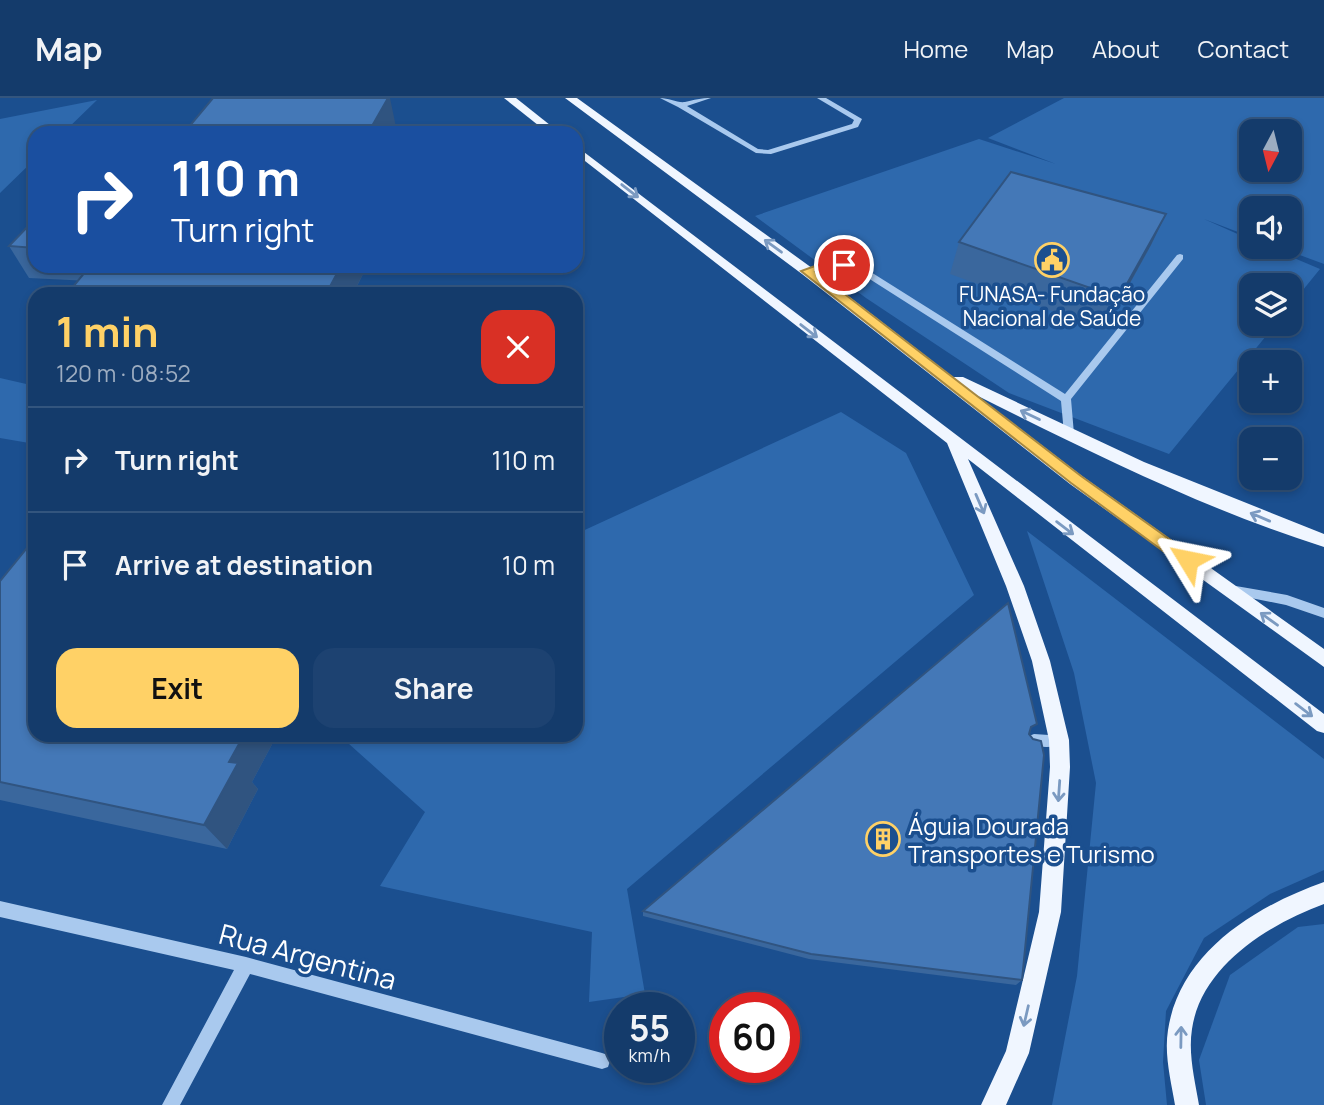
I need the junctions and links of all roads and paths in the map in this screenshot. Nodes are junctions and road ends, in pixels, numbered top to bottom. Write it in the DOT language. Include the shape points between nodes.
graph roads {
  1 [pos="509,98"];
  2 [pos="570,98"];
  3 [pos="664,98"];
  4 [pos="707,98"];
  5 [pos="821,98"];
  6 [pos="681,105"];
  7 [pos="546,126"];
  8 [pos="583,154"];
  9 [pos="1180,257"];
  10 [pos="807,271"];
  11 [pos="924,362"];
  12 [pos="1066,399"];
  13 [pos="1069,435"];
  14 [pos="953,442"];
  15 [pos="1324,541"];
  16 [pos="1230,590"];
  17 [pos="1324,613"];
  18 [pos="1324,659"];
  19 [pos="1324,725"];
  20 [pos="1034,740"];
  21 [pos="1059,740"];
  22 [pos="1324,893"];
  23 [pos="0,909"];
  24 [pos="246,965"];
  25 [pos="602,1061"];
  26 [pos="171,1105"];
  27 [pos="993,1105"];
  28 [pos="1187,1105"];
  1 -- 7 [label="main road"];
  10 -- 2 [label="main road, one-way"];
  3 -- 6 [label="street"];
  4 -- 6 [label="street"];
  5 -- 6 [label="street" via="858,119 855,125 768,152 756,151"];
  8 -- 14 [label="main road, one-way"];
  9 -- 12 [label="street"];
  10 -- 11 [label="main road"];
  10 -- 12 [label="street" via="836,264 853,266"];
  13 -- 11 [label="main road, one-way"];
  11 -- 16 [label="main road" via="1076,480"];
  12 -- 13 [label="street"];
  15 -- 13 [label="main road, one-way"];
  14 -- 19 [label="main road, one-way"];
  14 -- 21 [label="main road, one-way" via="1015,586 1041,661"];
  16 -- 17 [label="street" via="1287,600"];
  18 -- 16 [label="main road, one-way"];
  20 -- 21 [label="street"];
  21 -- 27 [label="main road, one-way" via="1050,912 1017,1053"];
  28 -- 22 [label="main road, one-way" via="1181,1022 1197,986 1234,940 1277,910"];
  23 -- 24 [label="street, Rua Argentina"];
  24 -- 25 [label="street, Rua Argentina"];
  24 -- 26 [label="street"];
}
